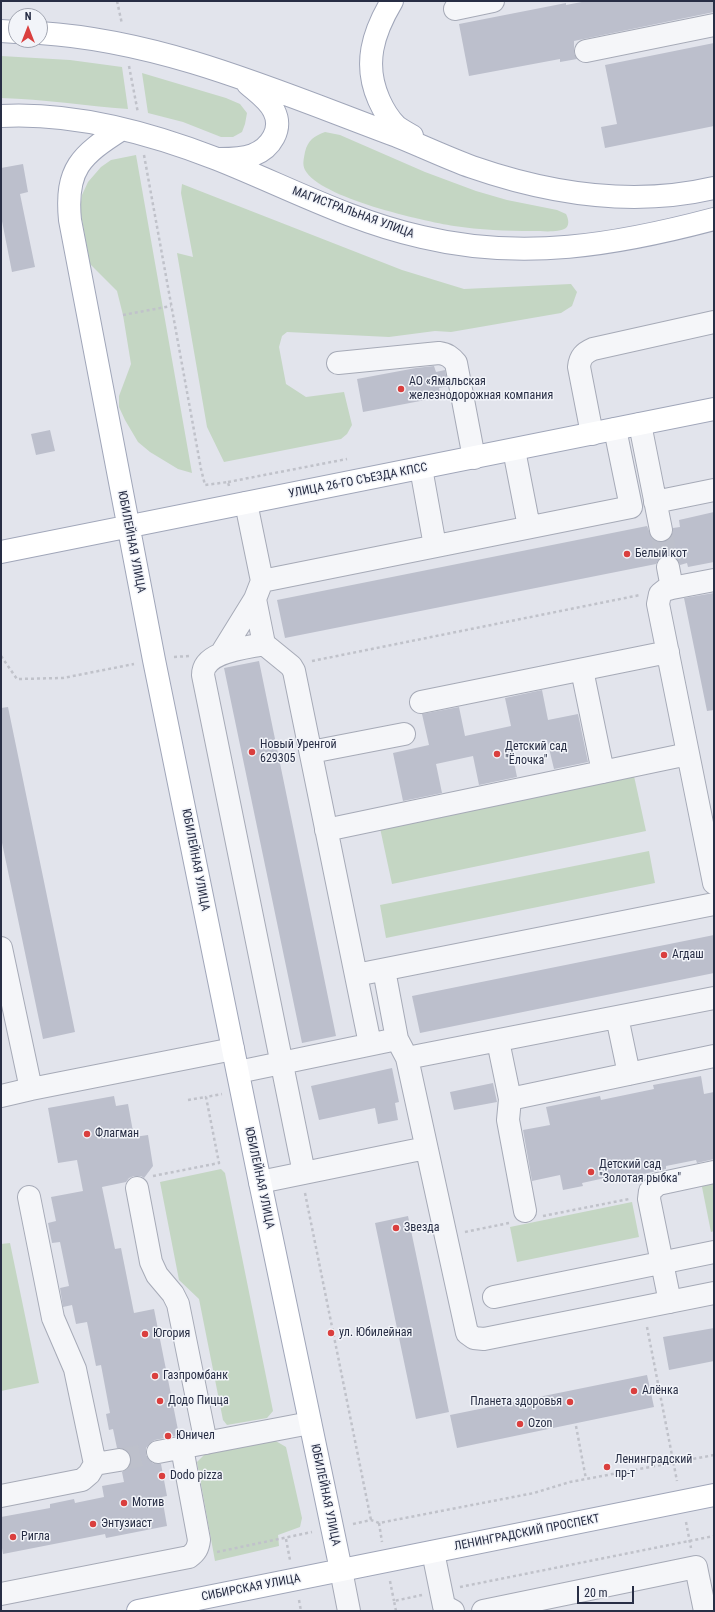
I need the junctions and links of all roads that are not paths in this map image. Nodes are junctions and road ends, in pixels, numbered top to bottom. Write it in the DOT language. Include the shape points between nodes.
graph roads {
  1 [pos="392,1"];
  2 [pos="493,1"];
  3 [pos="454,9"];
  4 [pos="714,25"];
  5 [pos="48,34"];
  6 [pos="586,51"];
  7 [pos="242,78"];
  8 [pos="1,116"];
  9 [pos="132,131"];
  10 [pos="431,149"];
  11 [pos="218,160"];
  12 [pos="714,188"];
  13 [pos="714,219"];
  14 [pos="714,322"];
  15 [pos="338,363"];
  16 [pos="714,409"];
  17 [pos="640,424"];
  18 [pos="615,429"];
  19 [pos="592,434"];
  20 [pos="514,450"];
  21 [pos="474,458"];
  22 [pos="421,468"];
  23 [pos="714,490"];
  24 [pos="655,502"];
  25 [pos="240,504"];
  26 [pos="128,527"];
  27 [pos="529,527"];
  28 [pos="661,530"];
  29 [pos="435,546"];
  30 [pos="1,552"];
  31 [pos="668,567"];
  32 [pos="714,580"];
  33 [pos="672,588"];
  34 [pos="258,590"];
  35 [pos="264,644"];
  36 [pos="668,652"];
  37 [pos="221,654"];
  38 [pos="582,670"];
  39 [pos="421,702"];
  40 [pos="404,734"];
  41 [pos="311,752"];
  42 [pos="688,754"];
  43 [pos="604,772"];
  44 [pos="326,830"];
  45 [pos="714,883"];
  46 [pos="714,904"];
  47 [pos="1,948"];
  48 [pos="384,970"];
  49 [pos="356,975"];
  50 [pos="714,998"];
  51 [pos="617,1017"];
  52 [pos="9,1032"];
  53 [pos="397,1039"];
  54 [pos="498,1040"];
  55 [pos="370,1044"];
  56 [pos="233,1050"];
  57 [pos="714,1056"];
  58 [pos="407,1058"];
  59 [pos="282,1063"];
  60 [pos="629,1074"];
  61 [pos="239,1081"];
  62 [pos="31,1089"];
  63 [pos="1,1096"];
  64 [pos="510,1099"];
  65 [pos="426,1148"];
  66 [pos="714,1172"];
  67 [pos="302,1173"];
  68 [pos="260,1182"];
  69 [pos="136,1188"];
  70 [pos="29,1197"];
  71 [pos="525,1217"];
  72 [pos="714,1252"];
  73 [pos="662,1263"];
  74 [pos="714,1293"];
  75 [pos="494,1297"];
  76 [pos="670,1302"];
  77 [pos="310,1423"];
  78 [pos="206,1443"];
  79 [pos="182,1448"];
  80 [pos="158,1452"];
  81 [pos="119,1460"];
  82 [pos="95,1464"];
  83 [pos="714,1495"];
  84 [pos="1,1496"];
  85 [pos="433,1552"];
  86 [pos="341,1570"];
  87 [pos="703,1579"];
  88 [pos="1,1594"];
  89 [pos="138,1611"];
  90 [pos="349,1611"];
  91 [pos="453,1611"];
  92 [pos="483,1611"];
  93 [pos="705,1611"];
  1 -- 10 [label="main road" via="382,18 373,43 370,67 374,89 383,109 396,126"];
  2 -- 3 [label="street"];
  4 -- 6 [label="street"];
  5 -- 7 [label="main road" via="125,44 191,61"];
  7 -- 10 [label="main road"];
  7 -- 11 [label="main road" via="264,97 274,110 277,130 273,139 261,151 243,158"];
  8 -- 9 [label="main road, МАГИСТРАЛЬНАЯ УЛИЦА" via="79,121"];
  9 -- 11 [label="main road, МАГИСТРАЛЬНАЯ УЛИЦА"];
  9 -- 26 [label="main road, ЮБИЛЕЙНАЯ УЛИЦА" via="90,151 80,162 68,194 70,220"];
  10 -- 12 [label="main road" via="472,167 589,196 664,196"];
  11 -- 13 [label="main road, МАГИСТРАЛЬНАЯ УЛИЦА" via="380,225 456,244 490,248 548,249 588,246"];
  14 -- 19 [label="street" via="593,349 585,353 579,366"];
  15 -- 21 [label="street" via="439,353 452,358 456,363"];
  16 -- 17 [label="main road, УЛИЦА 26-ГО СЪЕЗДА КПСС"];
  17 -- 18 [label="main road, УЛИЦА 26-ГО СЪЕЗДА КПСС"];
  17 -- 24 [label="street"];
  18 -- 19 [label="main road, УЛИЦА 26-ГО СЪЕЗДА КПСС"];
  18 -- 27 [label="street" via="631,507"];
  19 -- 20 [label="main road, УЛИЦА 26-ГО СЪЕЗДА КПСС"];
  20 -- 21 [label="main road, УЛИЦА 26-ГО СЪЕЗДА КПСС"];
  20 -- 27 [label="street"];
  21 -- 22 [label="main road, УЛИЦА 26-ГО СЪЕЗДА КПСС"];
  22 -- 25 [label="main road, УЛИЦА 26-ГО СЪЕЗДА КПСС"];
  22 -- 29 [label="street"];
  23 -- 24 [label="street"];
  24 -- 28 [label="street"];
  25 -- 26 [label="main road, УЛИЦА 26-ГО СЪЕЗДА КПСС"];
  25 -- 34 [label="street"];
  26 -- 30 [label="main road, УЛИЦА 26-ГО СЪЕЗДА КПСС"];
  26 -- 56 [label="main road, ЮБИЛЕЙНАЯ УЛИЦА"];
  27 -- 29 [label="street"];
  29 -- 34 [label="street"];
  31 -- 33 [label="street"];
  32 -- 33 [label="street"];
  33 -- 36 [label="street" via="660,594 659,599"];
  34 -- 35 [label="street"];
  34 -- 37 [label="street"];
  35 -- 37 [label="street"];
  35 -- 41 [label="street" via="294,671"];
  36 -- 38 [label="street"];
  36 -- 42 [label="street"];
  37 -- 59 [label="street" via="205,665 203,675"];
  38 -- 39 [label="street"];
  38 -- 43 [label="street"];
  40 -- 41 [label="street"];
  41 -- 44 [label="street"];
  42 -- 43 [label="street"];
  42 -- 45 [label="street"];
  43 -- 44 [label="street"];
  44 -- 49 [label="street"];
  46 -- 48 [label="street"];
  47 -- 52 [label="street"];
  48 -- 49 [label="street"];
  48 -- 53 [label="street"];
  49 -- 55 [label="street"];
  50 -- 51 [label="street"];
  51 -- 54 [label="street"];
  51 -- 60 [label="street"];
  52 -- 62 [label="street"];
  53 -- 55 [label="street"];
  53 -- 58 [label="street"];
  54 -- 58 [label="street"];
  54 -- 64 [label="street"];
  55 -- 59 [label="street"];
  56 -- 61 [label="main road, ЮБИЛЕЙНАЯ УЛИЦА"];
  56 -- 62 [label="street"];
  57 -- 60 [label="street"];
  58 -- 65 [label="street"];
  59 -- 61 [label="street"];
  59 -- 67 [label="street"];
  60 -- 64 [label="street"];
  61 -- 68 [label="main road, ЮБИЛЕЙНАЯ УЛИЦА"];
  62 -- 63 [label="street"];
  64 -- 71 [label="street" via="508,1120"];
  65 -- 67 [label="street"];
  65 -- 76 [label="street" via="464,1325 467,1333 474,1338 484,1339"];
  66 -- 73 [label="street" via="658,1184 650,1191 649,1199"];
  67 -- 68 [label="street"];
  68 -- 77 [label="main road, ЮБИЛЕЙНАЯ УЛИЦА"];
  69 -- 78 [label="street" via="151,1262 178,1304"];
  70 -- 82 [label="street" via="53,1318 75,1369"];
  72 -- 73 [label="street"];
  73 -- 75 [label="street"];
  73 -- 76 [label="street"];
  74 -- 76 [label="street"];
  77 -- 78 [label="street"];
  77 -- 86 [label="main road, ЮБИЛЕЙНАЯ УЛИЦА"];
  78 -- 79 [label="street"];
  79 -- 80 [label="street"];
  79 -- 88 [label="street" via="199,1540 195,1553 189,1557"];
  81 -- 82 [label="street"];
  82 -- 84 [label="street" via="82,1480"];
  83 -- 85 [label="main road, ЛЕНИНГРАДСКИЙ ПРОСПЕКТ"];
  85 -- 86 [label="main road, ЛЕНИНГРАДСКИЙ ПРОСПЕКТ"];
  85 -- 91 [label="street" via="444,1606"];
  86 -- 89 [label="main road, СИБИРСКАЯ УЛИЦА"];
  86 -- 90 [label="street, ЮБИЛЕЙНАЯ УЛИЦА"];
  87 -- 92 [label="street"];
  87 -- 93 [label="street"];
}
